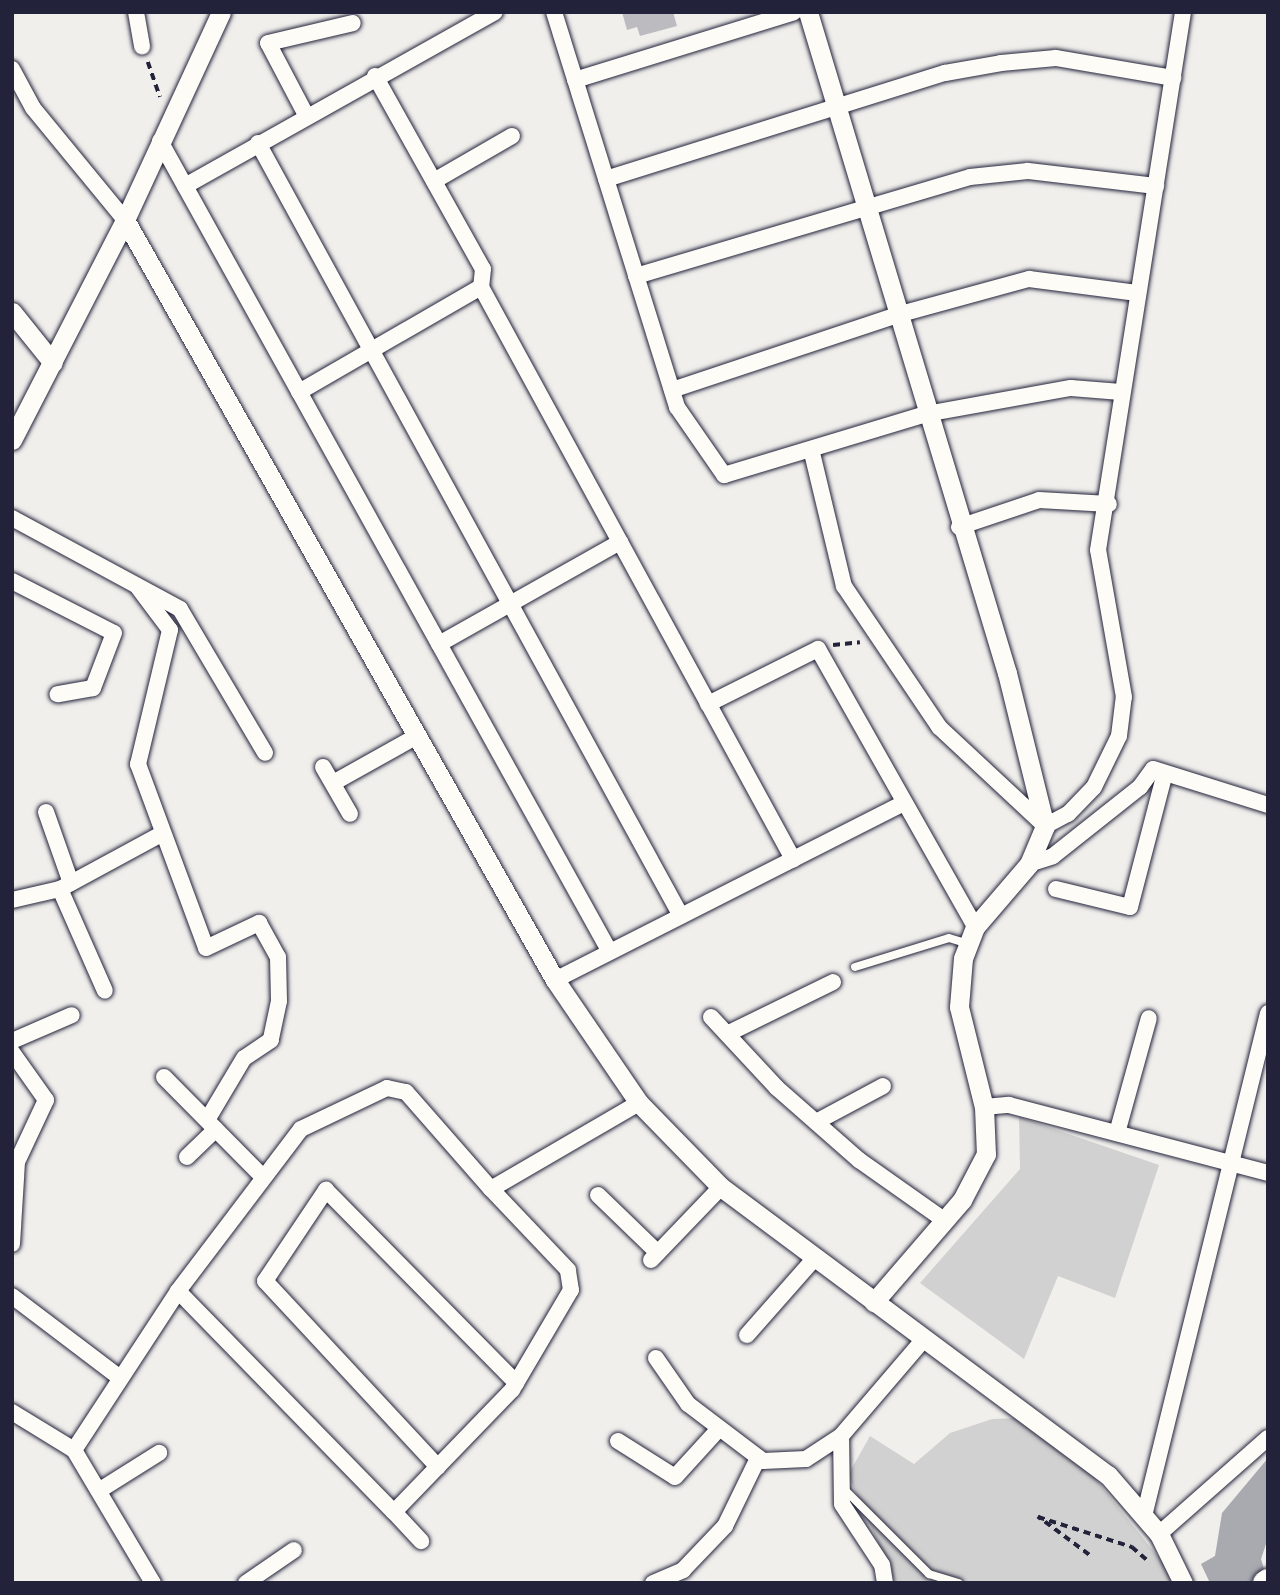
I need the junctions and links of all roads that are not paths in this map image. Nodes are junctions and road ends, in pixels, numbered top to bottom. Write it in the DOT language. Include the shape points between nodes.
graph roads {
  1 [pos="136,12"];
  2 [pos="221,12"];
  3 [pos="495,12"];
  4 [pos="554,12"];
  5 [pos="794,12"];
  6 [pos="808,12"];
  7 [pos="1183,12"];
  8 [pos="353,23"];
  9 [pos="142,46"];
  10 [pos="12,69"];
  11 [pos="375,76"];
  12 [pos="1173,78"];
  13 [pos="575,80"];
  14 [pos="836,108"];
  15 [pos="306,115"];
  16 [pos="164,132"];
  17 [pos="513,136"];
  18 [pos="258,143"];
  19 [pos="606,179"];
  20 [pos="434,181"];
  21 [pos="185,186"];
  22 [pos="1156,186"];
  23 [pos="866,209"];
  24 [pos="125,220"];
  25 [pos="636,276"];
  26 [pos="481,287"];
  27 [pos="1137,293"];
  28 [pos="12,312"];
  29 [pos="897,315"];
  30 [pos="371,349"];
  31 [pos="53,363"];
  32 [pos="672,390"];
  33 [pos="299,392"];
  34 [pos="1121,392"];
  35 [pos="926,414"];
  36 [pos="12,440"];
  37 [pos="812,453"];
  38 [pos="1109,504"];
  39 [pos="12,519"];
  40 [pos="960,527"];
  41 [pos="620,542"];
  42 [pos="12,581"];
  43 [pos="137,586"];
  44 [pos="510,603"];
  45 [pos="439,644"];
  46 [pos="58,694"];
  47 [pos="708,704"];
  48 [pos="417,737"];
  49 [pos="265,753"];
  50 [pos="323,767"];
  51 [pos="1165,772"];
  52 [pos="333,783"];
  53 [pos="902,804"];
  54 [pos="1268,806"];
  55 [pos="46,812"];
  56 [pos="350,814"];
  57 [pos="1045,826"];
  58 [pos="163,833"];
  59 [pos="793,859"];
  60 [pos="1029,864"];
  61 [pos="65,886"];
  62 [pos="1056,889"];
  63 [pos="12,901"];
  64 [pos="681,916"];
  65 [pos="972,936"];
  66 [pos="610,952"];
  67 [pos="855,967"];
  68 [pos="555,980"];
  69 [pos="833,982"];
  70 [pos="105,991"];
  71 [pos="1268,1013"];
  72 [pos="72,1015"];
  73 [pos="711,1017"];
  74 [pos="1149,1017"];
  75 [pos="727,1034"];
  76 [pos="12,1041"];
  77 [pos="12,1052"];
  78 [pos="164,1077"];
  79 [pos="883,1086"];
  80 [pos="639,1103"];
  81 [pos="984,1107"];
  82 [pos="817,1122"];
  83 [pos="212,1125"];
  84 [pos="1117,1133"];
  85 [pos="187,1157"];
  86 [pos="1231,1163"];
  87 [pos="1268,1173"];
  88 [pos="262,1176"];
  89 [pos="720,1187"];
  90 [pos="491,1189"];
  91 [pos="598,1195"];
  92 [pos="944,1220"];
  93 [pos="12,1244"];
  94 [pos="814,1259"];
  95 [pos="178,1291"];
  96 [pos="12,1296"];
  97 [pos="874,1302"];
  98 [pos="747,1335"];
  99 [pos="924,1339"];
  100 [pos="656,1358"];
  101 [pos="120,1378"];
  102 [pos="516,1383"];
  103 [pos="12,1412"];
  104 [pos="717,1431"];
  105 [pos="841,1436"];
  106 [pos="1268,1438"];
  107 [pos="618,1441"];
  108 [pos="74,1450"];
  109 [pos="159,1453"];
  110 [pos="758,1458"];
  111 [pos="438,1467"];
  112 [pos="839,1484"];
  113 [pos="100,1490"];
  114 [pos="394,1512"];
  115 [pos="1144,1516"];
  116 [pos="1159,1534"];
  117 [pos="421,1541"];
  118 [pos="294,1550"];
  119 [pos="153,1583"];
  120 [pos="246,1583"];
  121 [pos="653,1583"];
  122 [pos="885,1583"];
  123 [pos="959,1583"];
  124 [pos="1183,1583"];
  1 -- 9 [label="street"];
  2 -- 16 [label="street"];
  3 -- 11 [label="street"];
  4 -- 13 [label="street"];
  5 -- 13 [label="street"];
  6 -- 14 [label="street"];
  7 -- 12 [label="street"];
  8 -- 15 [label="street" via="268,43"];
  10 -- 24 [label="street" via="33,108"];
  11 -- 15 [label="street"];
  11 -- 20 [label="street"];
  12 -- 14 [label="street" via="1056,58 1000,63"];
  12 -- 22 [label="street"];
  13 -- 19 [label="street"];
  14 -- 19 [label="street"];
  14 -- 23 [label="street"];
  15 -- 18 [label="street"];
  16 -- 21 [label="street"];
  16 -- 24 [label="street"];
  17 -- 20 [label="street"];
  18 -- 21 [label="street"];
  18 -- 30 [label="street"];
  19 -- 25 [label="street"];
  20 -- 26 [label="street" via="484,268"];
  21 -- 33 [label="street"];
  22 -- 23 [label="street" via="1028,171 970,177"];
  22 -- 27 [label="street"];
  23 -- 25 [label="street"];
  23 -- 29 [label="street"];
  24 -- 31 [label="street"];
  24 -- 48 [label="street"];
  25 -- 32 [label="street"];
  26 -- 30 [label="street"];
  26 -- 41 [label="street"];
  27 -- 29 [label="street" via="1029,279"];
  27 -- 34 [label="street"];
  28 -- 31 [label="street"];
  29 -- 32 [label="street"];
  29 -- 35 [label="street"];
  30 -- 33 [label="street"];
  30 -- 44 [label="street"];
  31 -- 36 [label="street"];
  32 -- 37 [label="street" via="724,475"];
  33 -- 45 [label="street"];
  34 -- 35 [label="street" via="1071,388"];
  34 -- 38 [label="street"];
  35 -- 37 [label="street"];
  35 -- 40 [label="street"];
  37 -- 57 [label="street" via="844,586 939,727"];
  38 -- 40 [label="street" via="1039,500"];
  38 -- 57 [label="street" via="1098,570 1124,697 1119,736 1094,787"];
  39 -- 43 [label="street"];
  40 -- 57 [label="street" via="1041,790"];
  41 -- 44 [label="street"];
  41 -- 47 [label="street"];
  42 -- 46 [label="street" via="114,633 93,688"];
  43 -- 49 [label="street" via="180,610"];
  43 -- 58 [label="street" via="170,630 138,764"];
  44 -- 45 [label="street"];
  44 -- 64 [label="street"];
  45 -- 66 [label="street"];
  47 -- 53 [label="street" via="818,649"];
  47 -- 59 [label="street"];
  48 -- 52 [label="street"];
  48 -- 68 [label="street"];
  50 -- 52 [label="street"];
  51 -- 54 [label="street"];
  51 -- 60 [label="street" via="1153,769 1140,787 1053,856"];
  51 -- 62 [label="street" via="1130,907"];
  52 -- 56 [label="street"];
  53 -- 59 [label="street"];
  53 -- 65 [label="street"];
  55 -- 61 [label="street"];
  57 -- 60 [label="street"];
  58 -- 61 [label="street"];
  58 -- 83 [label="street" via="205,947 259,923 278,957 279,1001 271,1040 244,1058"];
  59 -- 64 [label="street"];
  60 -- 65 [label="street"];
  61 -- 63 [label="street"];
  61 -- 70 [label="street"];
  64 -- 66 [label="street"];
  65 -- 67 [label="lane" via="949,938"];
  65 -- 81 [label="street" via="958,1007"];
  66 -- 68 [label="street"];
  68 -- 80 [label="street"];
  69 -- 75 [label="street"];
  71 -- 86 [label="street"];
  72 -- 76 [label="street"];
  73 -- 75 [label="street"];
  74 -- 84 [label="street"];
  75 -- 82 [label="street"];
  77 -- 93 [label="street" via="46,1100 17,1162"];
  78 -- 83 [label="street"];
  79 -- 82 [label="street"];
  80 -- 89 [label="street"];
  80 -- 90 [label="street"];
  81 -- 84 [label="street" via="1009,1105"];
  81 -- 92 [label="street" via="986,1154"];
  82 -- 92 [label="street"];
  83 -- 85 [label="street"];
  83 -- 88 [label="street"];
  84 -- 86 [label="street"];
  86 -- 87 [label="street"];
  86 -- 115 [label="street"];
  88 -- 90 [label="street" via="302,1129 387,1088 406,1092"];
  88 -- 95 [label="street"];
  89 -- 91 [label="street" via="655,1257"];
  89 -- 94 [label="street"];
  90 -- 102 [label="street" via="568,1270 571,1290"];
  92 -- 97 [label="street"];
  94 -- 97 [label="street"];
  94 -- 98 [label="street"];
  95 -- 101 [label="street"];
  95 -- 114 [label="street"];
  96 -- 101 [label="street"];
  97 -- 99 [label="street"];
  99 -- 105 [label="street"];
  99 -- 115 [label="street" via="1074,1446"];
  100 -- 104 [label="street" via="688,1404"];
  101 -- 108 [label="street"];
  102 -- 111 [label="street"];
  102 -- 111 [label="street" via="326,1190 265,1281"];
  103 -- 108 [label="street"];
  104 -- 107 [label="street" via="675,1477"];
  104 -- 110 [label="street"];
  105 -- 110 [label="street" via="806,1459"];
  105 -- 112 [label="street"];
  106 -- 116 [label="street"];
  108 -- 113 [label="street"];
  109 -- 113 [label="street"];
  110 -- 121 [label="street" via="725,1526 683,1570"];
  111 -- 114 [label="street"];
  112 -- 122 [label="street" via="842,1504 882,1566"];
  112 -- 123 [label="lane" via="929,1574"];
  113 -- 119 [label="street"];
  114 -- 117 [label="street"];
  115 -- 116 [label="street"];
  116 -- 124 [label="street"];
  118 -- 120 [label="street"];
}
